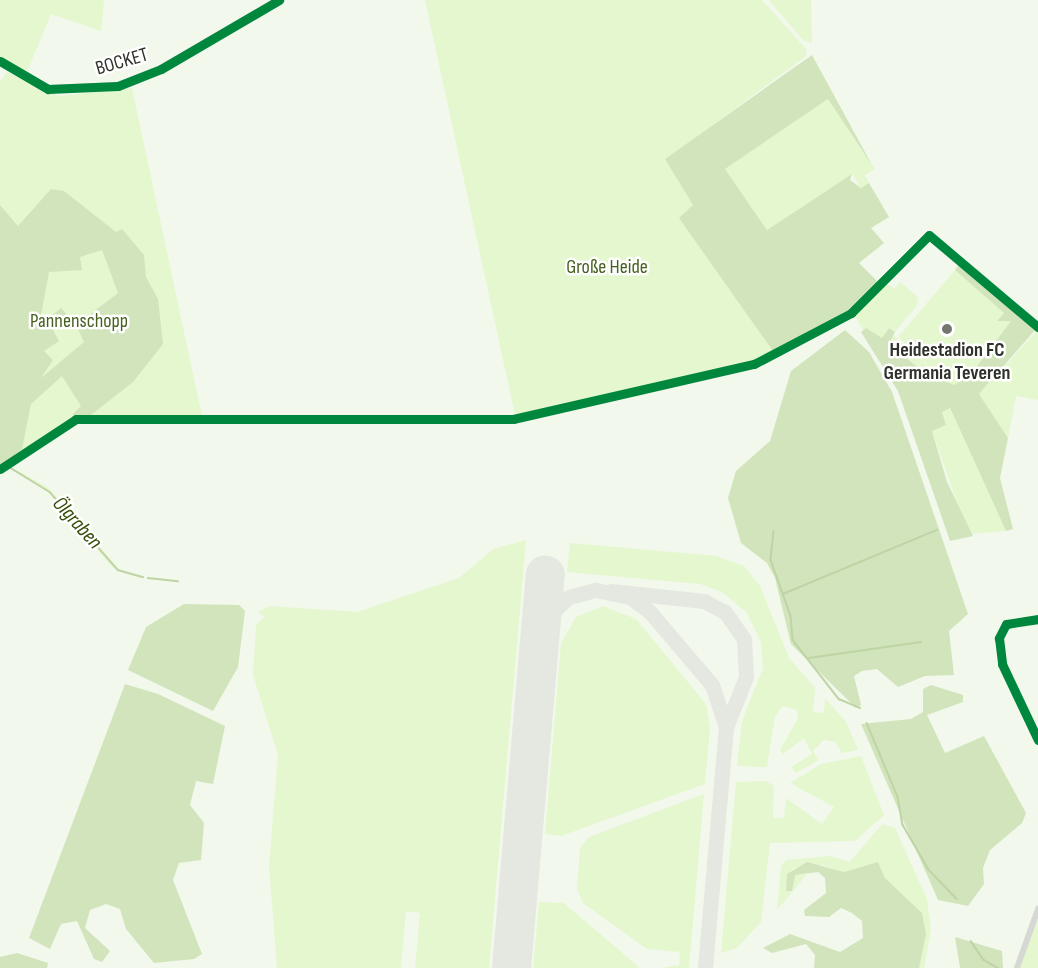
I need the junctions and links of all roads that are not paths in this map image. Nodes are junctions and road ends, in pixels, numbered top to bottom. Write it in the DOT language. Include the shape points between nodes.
graph roads {
  1 [pos="279,0"];
  2 [pos="0,61"];
  3 [pos="1038,327"];
  4 [pos="0,469"];
  5 [pos="1038,620"];
  6 [pos="1038,740"];
  7 [pos="1038,909"];
  8 [pos="1038,916"];
  9 [pos="1031,923"];
  10 [pos="1017,968"];
  1 -- 2 [label="street, BOCKET" via="161,69 118,86 48,89"];
  3 -- 4 [label="street" via="929,235 851,313 818,335 747,365 504,420 76,418"];
  5 -- 6 [label="street" via="1006,624 999,638 1002,664"];
  7 -- 9 [label="street"];
  8 -- 9 [label="street"];
  9 -- 10 [label="street"];
}
